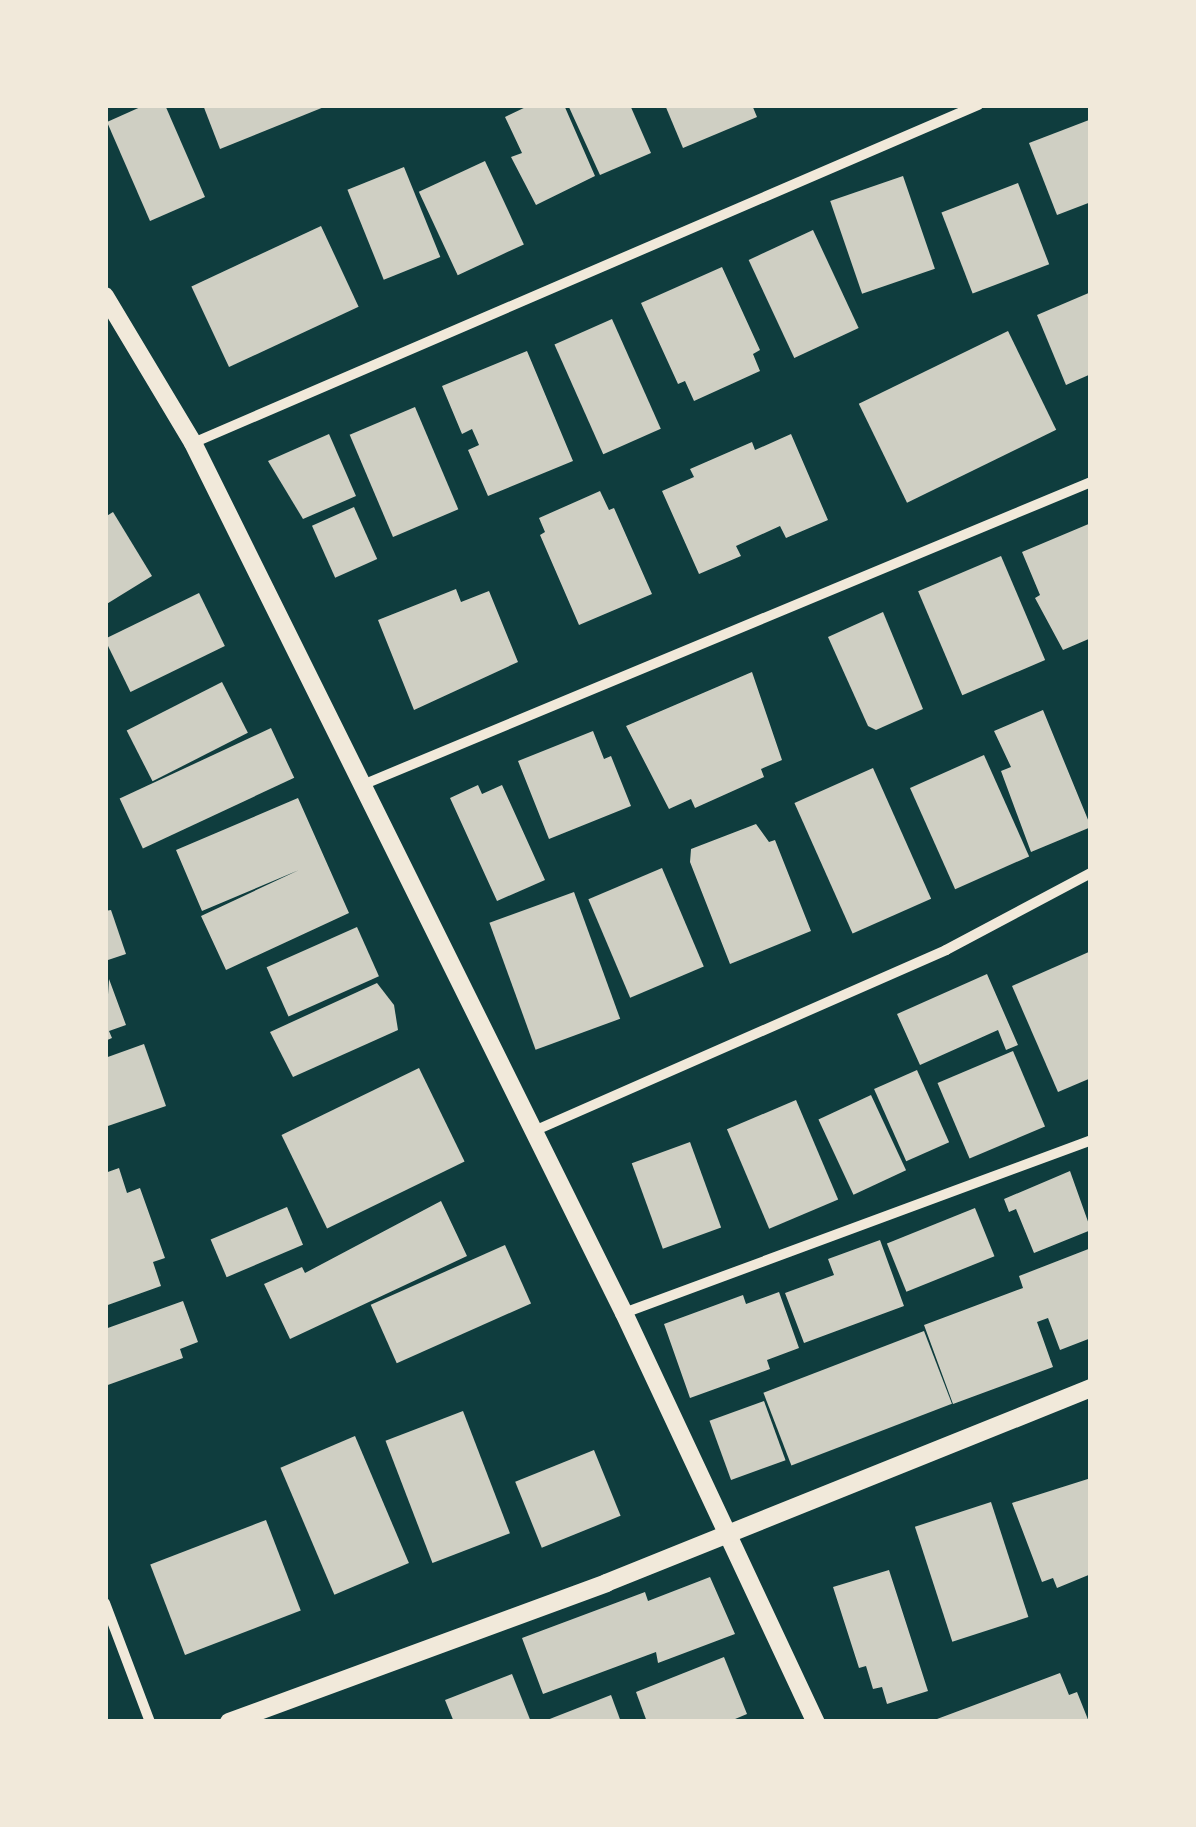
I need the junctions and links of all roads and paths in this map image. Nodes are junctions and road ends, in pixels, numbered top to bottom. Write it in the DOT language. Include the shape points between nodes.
graph roads {
  1 [pos="978,105"];
  2 [pos="105,296"];
  3 [pos="193,443"];
  4 [pos="1091,482"];
  5 [pos="359,786"];
  6 [pos="1091,872"];
  7 [pos="534,1131"];
  8 [pos="1091,1140"];
  9 [pos="624,1312"];
  10 [pos="1091,1388"];
  11 [pos="728,1532"];
  12 [pos="105,1603"];
  13 [pos="150,1722"];
  14 [pos="230,1722"];
  15 [pos="816,1722"];
  1 -- 3 [label="street"];
  2 -- 3 [label="street"];
  3 -- 5 [label="street"];
  4 -- 5 [label="street"];
  5 -- 7 [label="street"];
  6 -- 7 [label="street" via="946,950"];
  7 -- 9 [label="street"];
  8 -- 9 [label="street"];
  9 -- 11 [label="street"];
  10 -- 11 [label="street"];
  11 -- 14 [label="street"];
  11 -- 15 [label="street"];
  12 -- 13 [label="street"];
}
